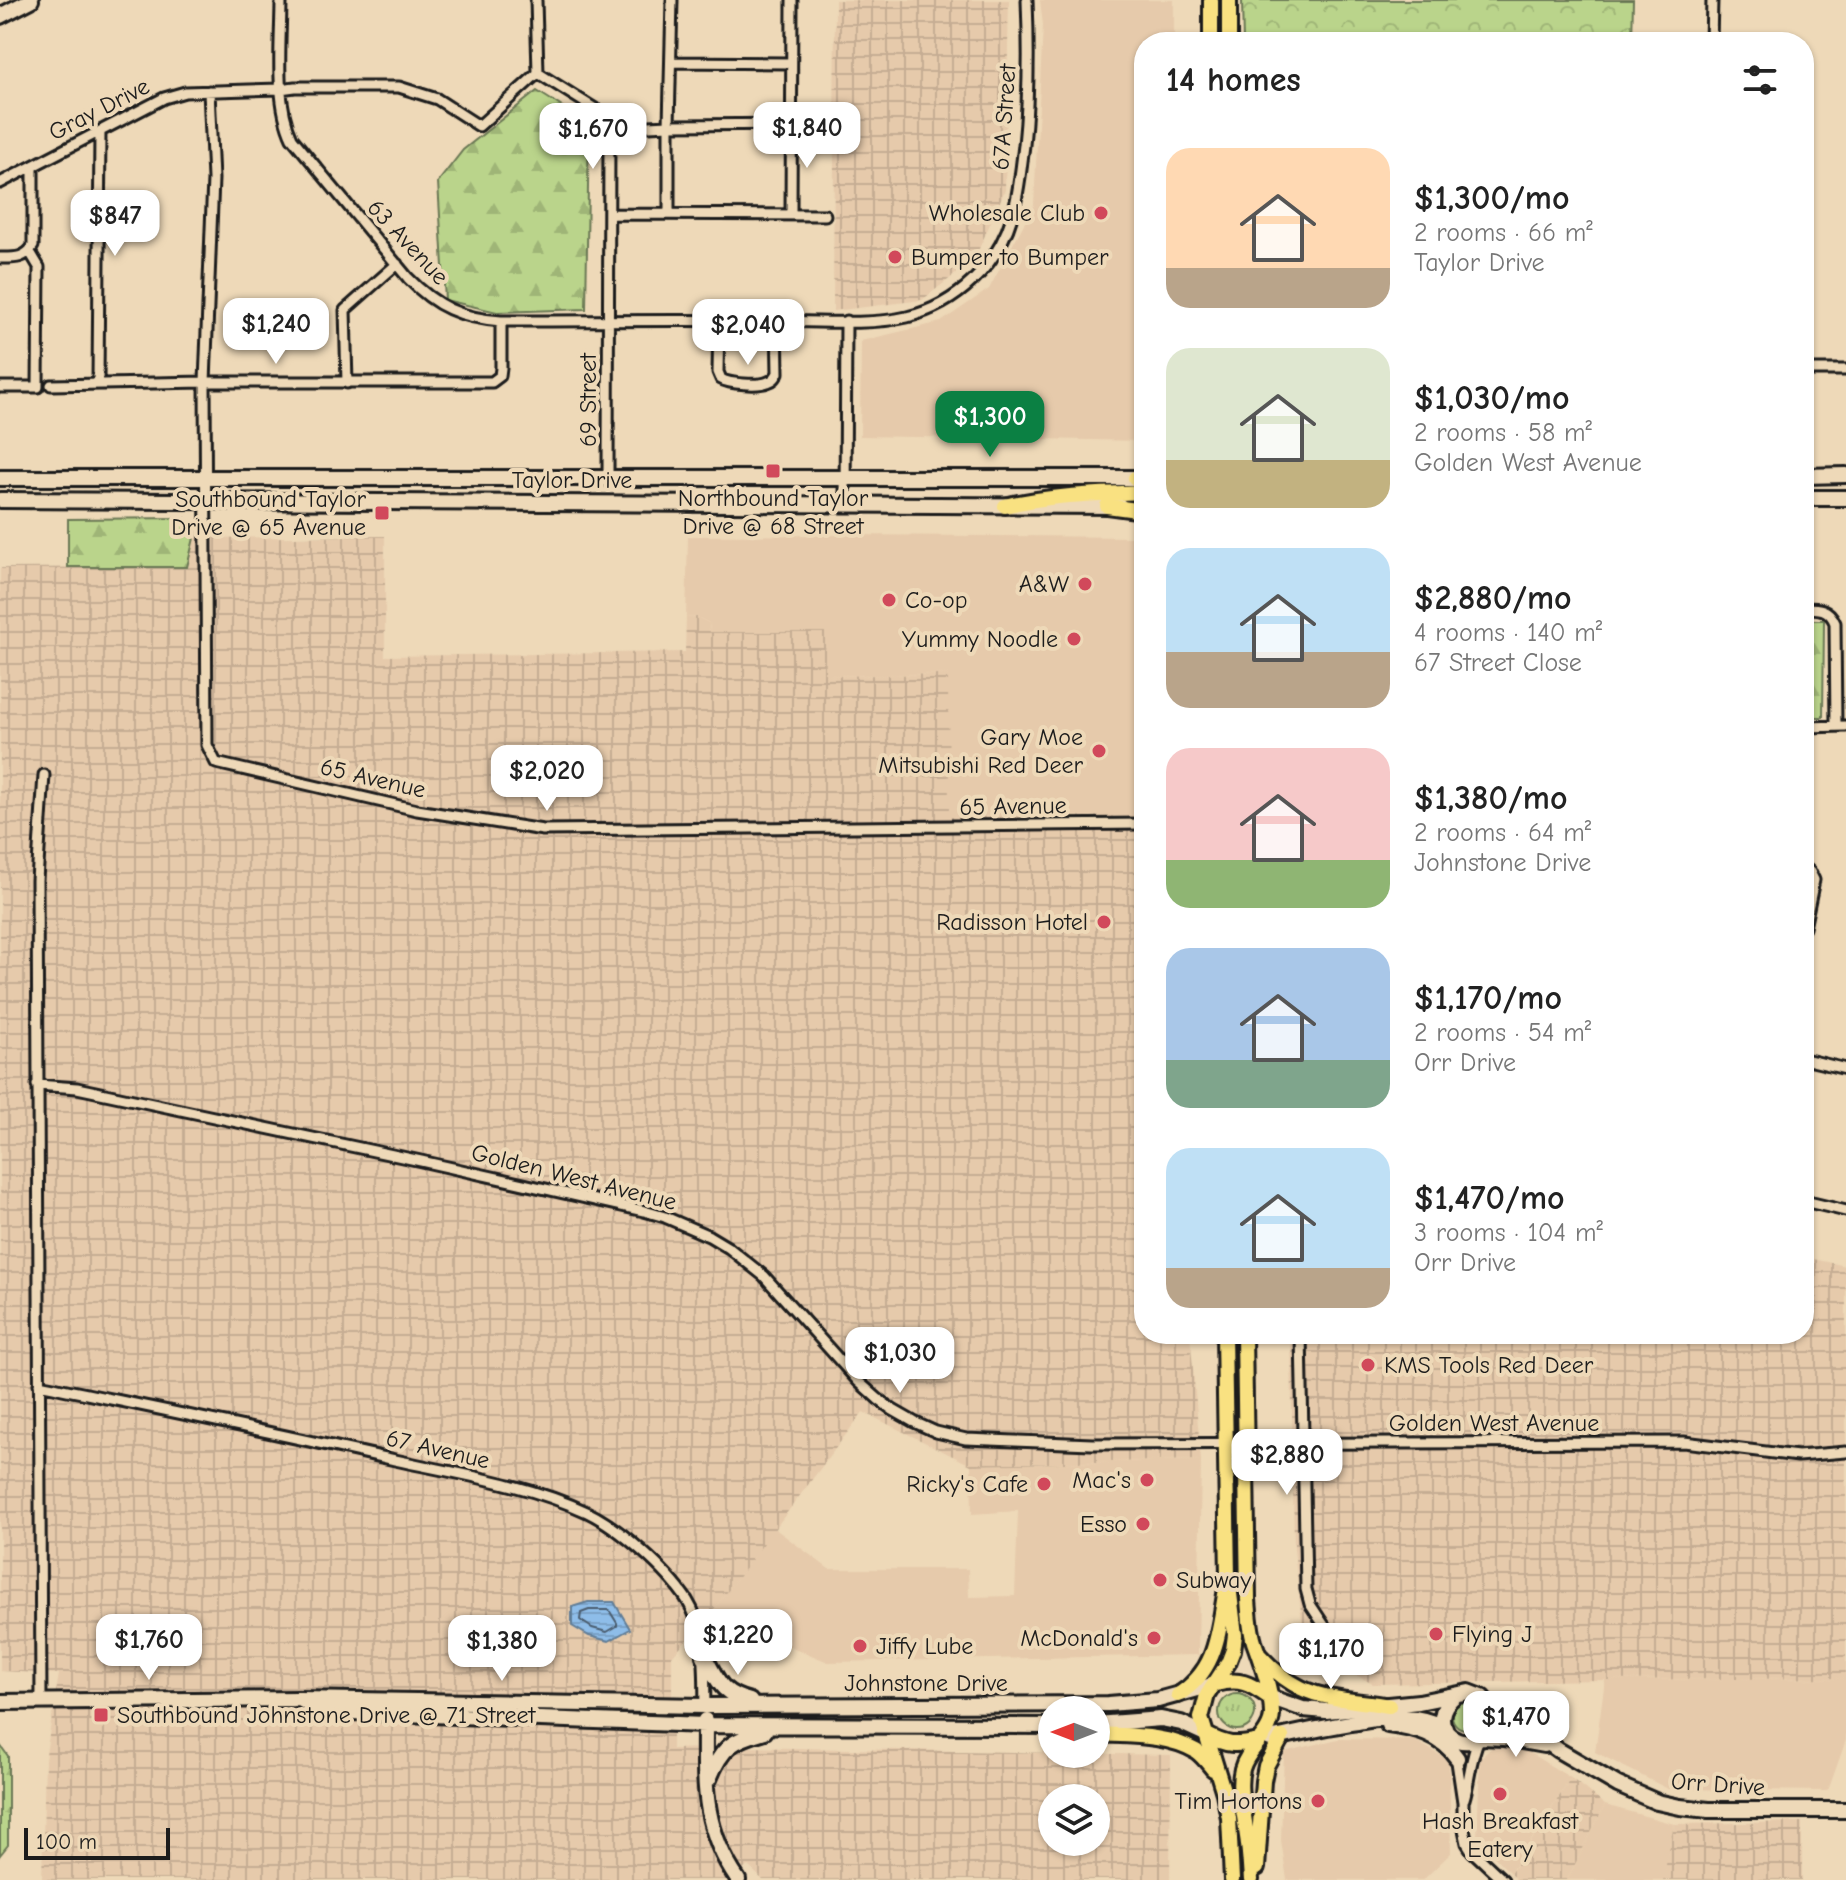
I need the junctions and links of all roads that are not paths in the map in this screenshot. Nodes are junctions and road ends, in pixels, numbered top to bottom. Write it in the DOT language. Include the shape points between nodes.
graph roads {
  1 [pos="31,0"];
  2 [pos="281,0"];
  3 [pos="536,0"];
  4 [pos="672,0"];
  5 [pos="792,0"];
  6 [pos="1027,0"];
  7 [pos="1211,0"];
  8 [pos="1229,0"];
  9 [pos="1712,0"];
  10 [pos="0,16"];
  11 [pos="1211,32"];
  12 [pos="1229,32"];
  13 [pos="1711,32"];
  14 [pos="671,62"];
  15 [pos="791,63"];
  16 [pos="538,73"];
  17 [pos="280,89"];
  18 [pos="209,91"];
  19 [pos="791,124"];
  20 [pos="669,125"];
  21 [pos="609,128"];
  22 [pos="100,131"];
  23 [pos="33,166"];
  24 [pos="0,183"];
  25 [pos="609,214"];
  26 [pos="669,214"];
  27 [pos="791,215"];
  28 [pos="825,215"];
  29 [pos="30,252"];
  30 [pos="0,258"];
  31 [pos="397,264"];
  32 [pos="719,320"];
  33 [pos="501,321"];
  34 [pos="609,321"];
  35 [pos="777,321"];
  36 [pos="846,321"];
  37 [pos="1814,370"];
  38 [pos="1846,370"];
  39 [pos="205,382"];
  40 [pos="347,383"];
  41 [pos="98,384"];
  42 [pos="51,385"];
  43 [pos="0,387"];
  44 [pos="1846,475"];
  45 [pos="1814,476"];
  46 [pos="0,478"];
  47 [pos="1134,478"];
  48 [pos="205,479"];
  49 [pos="608,479"];
  50 [pos="845,479"];
  51 [pos="1134,492"];
  52 [pos="1814,498"];
  53 [pos="1846,498"];
  54 [pos="0,500"];
  55 [pos="205,500"];
  56 [pos="845,503"];
  57 [pos="1005,506"];
  58 [pos="1134,507"];
  59 [pos="1814,608"];
  60 [pos="1841,726"];
  61 [pos="1814,727"];
  62 [pos="44,775"];
  63 [pos="1134,824"];
  64 [pos="1814,1061"];
  65 [pos="1846,1069"];
  66 [pos="37,1085"];
  67 [pos="1814,1203"];
  68 [pos="1846,1211"];
  69 [pos="1224,1344"];
  70 [pos="1244,1344"];
  71 [pos="1301,1344"];
  72 [pos="39,1384"];
  73 [pos="1226,1444"];
  74 [pos="1245,1444"];
  75 [pos="1302,1444"];
  76 [pos="1846,1452"];
  77 [pos="1228,1577"];
  78 [pos="1335,1642"];
  79 [pos="704,1656"];
  80 [pos="1260,1656"];
  81 [pos="1216,1684"];
  82 [pos="1178,1695"];
  83 [pos="1456,1695"];
  84 [pos="1269,1697"];
  85 [pos="299,1699"];
  86 [pos="0,1702"];
  87 [pos="41,1702"];
  88 [pos="705,1706"];
  89 [pos="766,1706"];
  90 [pos="1389,1706"];
  91 [pos="1490,1708"];
  92 [pos="1360,1722"];
  93 [pos="1110,1723"];
  94 [pos="705,1725"];
  95 [pos="1038,1726"];
  96 [pos="779,1727"];
  97 [pos="1447,1731"];
  98 [pos="1205,1734"];
  99 [pos="1110,1735"];
  100 [pos="1282,1737"];
  101 [pos="1480,1738"];
  102 [pos="1259,1741"];
  103 [pos="1554,1747"];
  104 [pos="1457,1758"];
  105 [pos="1221,1779"];
  106 [pos="705,1787"];
  107 [pos="1463,1802"];
  108 [pos="1846,1810"];
  109 [pos="738,1880"];
  110 [pos="1232,1880"];
  111 [pos="1254,1880"];
  112 [pos="1503,1880"];
  1 -- 10 [label="main road"];
  2 -- 17 [label="street, 63 Avenue"];
  3 -- 16 [label="street"];
  4 -- 14 [label="street"];
  5 -- 15 [label="street"];
  6 -- 36 [label="street, 67A Street" via="1029,83 1022,160 1013,214 998,249 971,283 938,305 906,317"];
  7 -- 11 [label="main road"];
  8 -- 12 [label="main road"];
  9 -- 13 [label="street"];
  14 -- 15 [label="street"];
  14 -- 20 [label="street"];
  15 -- 19 [label="street"];
  16 -- 17 [label="street, Gray Drive" via="479,126 437,99 399,87"];
  16 -- 21 [label="street" via="597,110"];
  17 -- 18 [label="street, Gray Drive"];
  17 -- 31 [label="street, 63 Avenue" via="292,138"];
  18 -- 22 [label="street, Gray Drive" via="164,98"];
  18 -- 39 [label="street, 65 Avenue" via="213,179"];
  19 -- 20 [label="street"];
  19 -- 27 [label="street"];
  20 -- 21 [label="street"];
  20 -- 26 [label="street"];
  21 -- 25 [label="street, 69 Street"];
  22 -- 23 [label="street, Gray Drive"];
  22 -- 41 [label="street"];
  23 -- 24 [label="street, Gray Drive"];
  23 -- 29 [label="street, Gray Drive"];
  25 -- 26 [label="street"];
  25 -- 34 [label="street, 69 Street"];
  26 -- 27 [label="street"];
  27 -- 28 [label="street"];
  29 -- 30 [label="street"];
  29 -- 43 [label="street, Gray Drive" via="39,267 38,387"];
  31 -- 33 [label="street, 63 Avenue" via="420,291 451,311"];
  31 -- 40 [label="street" via="345,310"];
  32 -- 34 [label="street, 63 Avenue"];
  32 -- 35 [label="street, 63 Avenue"];
  32 -- 35 [label="street" via="718,372 728,383 767,383 776,377"];
  33 -- 34 [label="street, 63 Avenue"];
  33 -- 40 [label="street" via="500,376 492,382"];
  34 -- 49 [label="street, 69 Street"];
  35 -- 36 [label="street, 63 Avenue"];
  36 -- 50 [label="street"];
  37 -- 38 [label="street"];
  39 -- 40 [label="street"];
  39 -- 41 [label="street"];
  39 -- 48 [label="street, 65 Avenue"];
  41 -- 42 [label="street"];
  44 -- 45 [label="main road"];
  46 -- 48 [label="main road, Taylor Drive"];
  47 -- 50 [label="main road, Taylor Drive"];
  48 -- 49 [label="main road, Taylor Drive"];
  48 -- 55 [label="street, 65 Avenue"];
  49 -- 50 [label="main road, Taylor Drive"];
  50 -- 56 [label="street"];
  51 -- 57 [label="main road" via="1059,496"];
  52 -- 53 [label="main road"];
  54 -- 55 [label="main road, Taylor Drive"];
  55 -- 56 [label="main road, Taylor Drive"];
  55 -- 63 [label="street, 65 Avenue" via="207,745 216,763 417,810 543,830"];
  56 -- 57 [label="main road, Taylor Drive"];
  57 -- 58 [label="main road, Taylor Drive"];
  59 -- 60 [label="street" via="1824,609 1835,623"];
  60 -- 61 [label="street"];
  62 -- 66 [label="street" via="37,880"];
  64 -- 65 [label="street"];
  66 -- 72 [label="street"];
  66 -- 73 [label="street, Golden West Avenue" via="77,1088 327,1141 675,1221 748,1262 886,1405 952,1436 1018,1442"];
  67 -- 68 [label="street"];
  69 -- 73 [label="main road"];
  70 -- 74 [label="main road"];
  71 -- 75 [label="street"];
  72 -- 79 [label="street, 67 Avenue" via="516,1487 574,1507 635,1544 677,1587 698,1623"];
  72 -- 87 [label="street"];
  73 -- 74 [label="street, Golden West Avenue"];
  73 -- 77 [label="main road"];
  74 -- 75 [label="street, Golden West Avenue"];
  74 -- 80 [label="main road" via="1248,1599"];
  75 -- 76 [label="street, Golden West Avenue" via="1684,1442 1798,1456"];
  75 -- 78 [label="street" via="1306,1589"];
  77 -- 81 [label="main road" via="1235,1635"];
  77 -- 82 [label="main road" via="1211,1660 1192,1686"];
  79 -- 88 [label="street, 67 Avenue"];
  79 -- 89 [label="main road" via="723,1689"];
  80 -- 84 [label="main road"];
  80 -- 90 [label="main road" via="1301,1688"];
  81 -- 82 [label="main road, Johnstone Drive"];
  81 -- 84 [label="main road" via="1235,1680"];
  81 -- 98 [label="main road" via="1202,1712"];
  82 -- 89 [label="main road, Johnstone Drive" via="1108,1704"];
  83 -- 90 [label="main road"];
  83 -- 91 [label="main road" via="1475,1694"];
  83 -- 97 [label="main road" via="1442,1713"];
  84 -- 90 [label="main road" via="1311,1711"];
  84 -- 102 [label="main road" via="1271,1722"];
  85 -- 87 [label="main road, Johnstone Drive"];
  85 -- 88 [label="main road, Johnstone Drive"];
  85 -- 94 [label="main road, Johnstone Drive" via="323,1711"];
  86 -- 87 [label="main road, Johnstone Drive"];
  88 -- 89 [label="main road, Johnstone Drive"];
  88 -- 94 [label="main road"];
  91 -- 101 [label="main road" via="1491,1724"];
  91 -- 103 [label="main road, Orr Drive" via="1508,1724"];
  92 -- 97 [label="main road" via="1412,1717"];
  92 -- 100 [label="main road"];
  92 -- 104 [label="main road" via="1416,1730 1445,1744"];
  93 -- 98 [label="main road" via="1161,1719"];
  94 -- 96 [label="main road, Johnstone Drive"];
  94 -- 106 [label="main road"];
  95 -- 96 [label="main road, Johnstone Drive"];
  96 -- 106 [label="main road" via="729,1746 716,1759"];
  97 -- 101 [label="main road" via="1463,1741"];
  97 -- 104 [label="street"];
  98 -- 102 [label="main road" via="1230,1745"];
  98 -- 105 [label="main road"];
  99 -- 105 [label="main road" via="1179,1744 1198,1753"];
  100 -- 102 [label="main road"];
  100 -- 111 [label="main road" via="1263,1781"];
  101 -- 103 [label="main road, Orr Drive"];
  101 -- 107 [label="street"];
  102 -- 111 [label="main road" via="1242,1767 1240,1788"];
  103 -- 108 [label="main road, Orr Drive" via="1630,1791 1669,1805"];
  104 -- 107 [label="street"];
  105 -- 110 [label="main road"];
  106 -- 109 [label="main road" via="712,1829"];
  107 -- 112 [label="street" via="1467,1843"];
}
